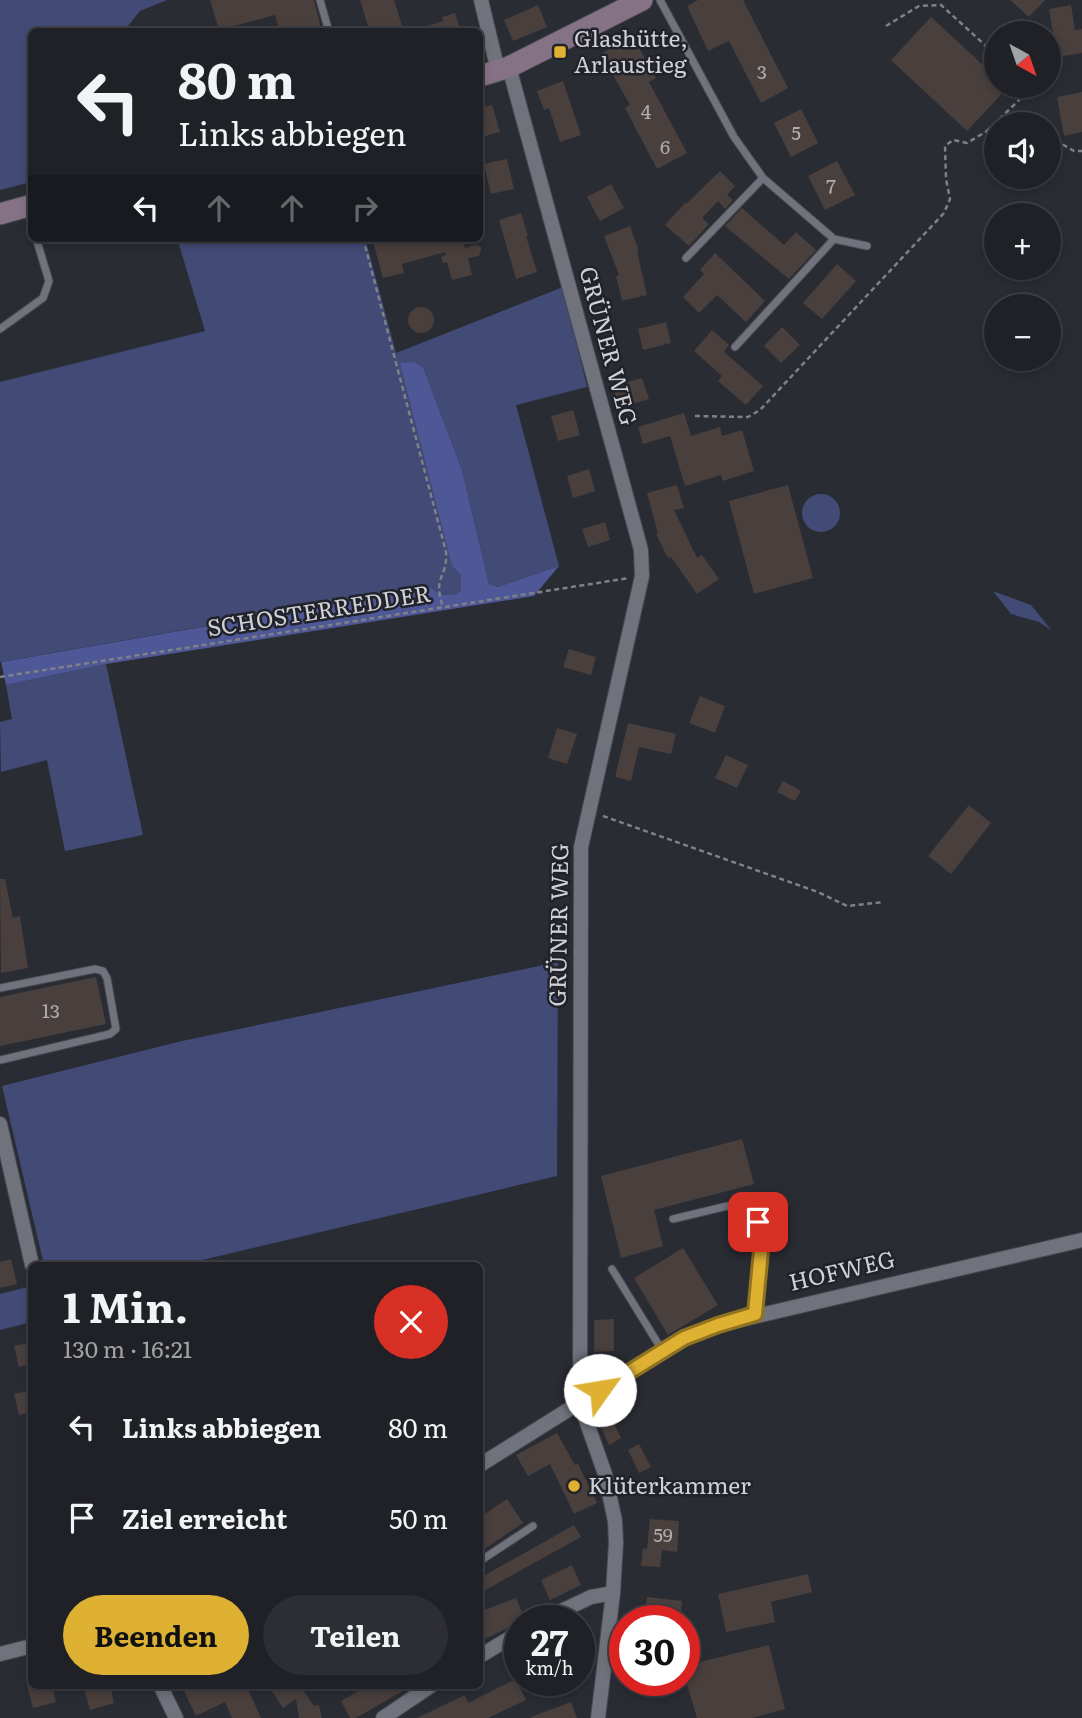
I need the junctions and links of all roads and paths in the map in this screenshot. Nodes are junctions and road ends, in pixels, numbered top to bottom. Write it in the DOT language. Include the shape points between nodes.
graph roads {
  1 [pos="320,0"];
  2 [pos="481,0"];
  3 [pos="642,0"];
  4 [pos="660,0"];
  5 [pos="886,26"];
  6 [pos="328,28"];
  7 [pos="984,44"];
  8 [pos="495,71"];
  9 [pos="1019,98"];
  10 [pos="1007,112"];
  11 [pos="984,133"];
  12 [pos="1061,144"];
  13 [pos="1082,151"];
  14 [pos="763,178"];
  15 [pos="28,212"];
  16 [pos="0,214"];
  17 [pos="834,239"];
  18 [pos="37,242"];
  19 [pos="364,242"];
  20 [pos="867,246"];
  21 [pos="686,258"];
  22 [pos="0,329"];
  23 [pos="735,347"];
  24 [pos="695,416"];
  25 [pos="642,576"];
  26 [pos="443,607"];
  27 [pos="0,677"];
  28 [pos="589,811"];
  29 [pos="884,902"];
  30 [pos="0,988"];
  31 [pos="0,1060"];
  32 [pos="0,1124"];
  33 [pos="673,1219"];
  34 [pos="1082,1240"];
  35 [pos="31,1262"];
  36 [pos="612,1269"];
  37 [pos="755,1314"];
  38 [pos="662,1351"];
  39 [pos="580,1403"];
  40 [pos="483,1463"];
  41 [pos="533,1526"];
  42 [pos="483,1559"];
  43 [pos="613,1593"];
  44 [pos="574,1605"];
  45 [pos="504,1644"];
  46 [pos="28,1647"];
  47 [pos="0,1654"];
  48 [pos="483,1654"];
  49 [pos="162,1689"];
  50 [pos="426,1689"];
  51 [pos="176,1718"];
  52 [pos="383,1718"];
  53 [pos="598,1718"];
  1 -- 6 [label="lane"];
  2 -- 8 [label="street, GRÜNER WEG"];
  3 -- 8 [label="street"];
  4 -- 14 [label="lane" via="734,137"];
  5 -- 7 [label="path" via="919,6 941,5"];
  8 -- 25 [label="street, GRÜNER WEG" via="640,550"];
  9 -- 10 [label="path"];
  11 -- 24 [label="path" via="968,143 953,140 945,146 950,199 944,213 760,410 748,417"];
  12 -- 13 [label="path"];
  14 -- 17 [label="lane"];
  14 -- 21 [label="lane"];
  15 -- 16 [label="street"];
  17 -- 20 [label="lane"];
  17 -- 23 [label="lane"];
  18 -- 22 [label="lane" via="49,281 43,298"];
  19 -- 26 [label="path" via="446,552 438,587"];
  25 -- 26 [label="path, SCHOSTERREDDER"];
  25 -- 28 [label="street, GRÜNER WEG"];
  26 -- 27 [label="path, SCHOSTERREDDER"];
  28 -- 29 [label="path" via="848,906"];
  28 -- 39 [label="street, GRÜNER WEG" via="581,847"];
  30 -- 31 [label="lane" via="103,971 116,1029"];
  32 -- 35 [label="street"];
  33 -- 37 [label="lane" via="727,1206 743,1210 758,1222 762,1240"];
  34 -- 37 [label="street, HOFWEG"];
  36 -- 38 [label="lane"];
  37 -- 38 [label="street, HOFWEG" via="684,1338"];
  38 -- 39 [label="street, HOFWEG"];
  39 -- 40 [label="street, HOFWEG"];
  39 -- 43 [label="street, GRÜNER WEG" via="612,1503 616,1543"];
  41 -- 42 [label="lane"];
  43 -- 44 [label="street"];
  43 -- 53 [label="street, GRÜNER WEG"];
  45 -- 48 [label="street"];
  46 -- 47 [label="street"];
  49 -- 51 [label="street"];
  50 -- 52 [label="street"];
}
